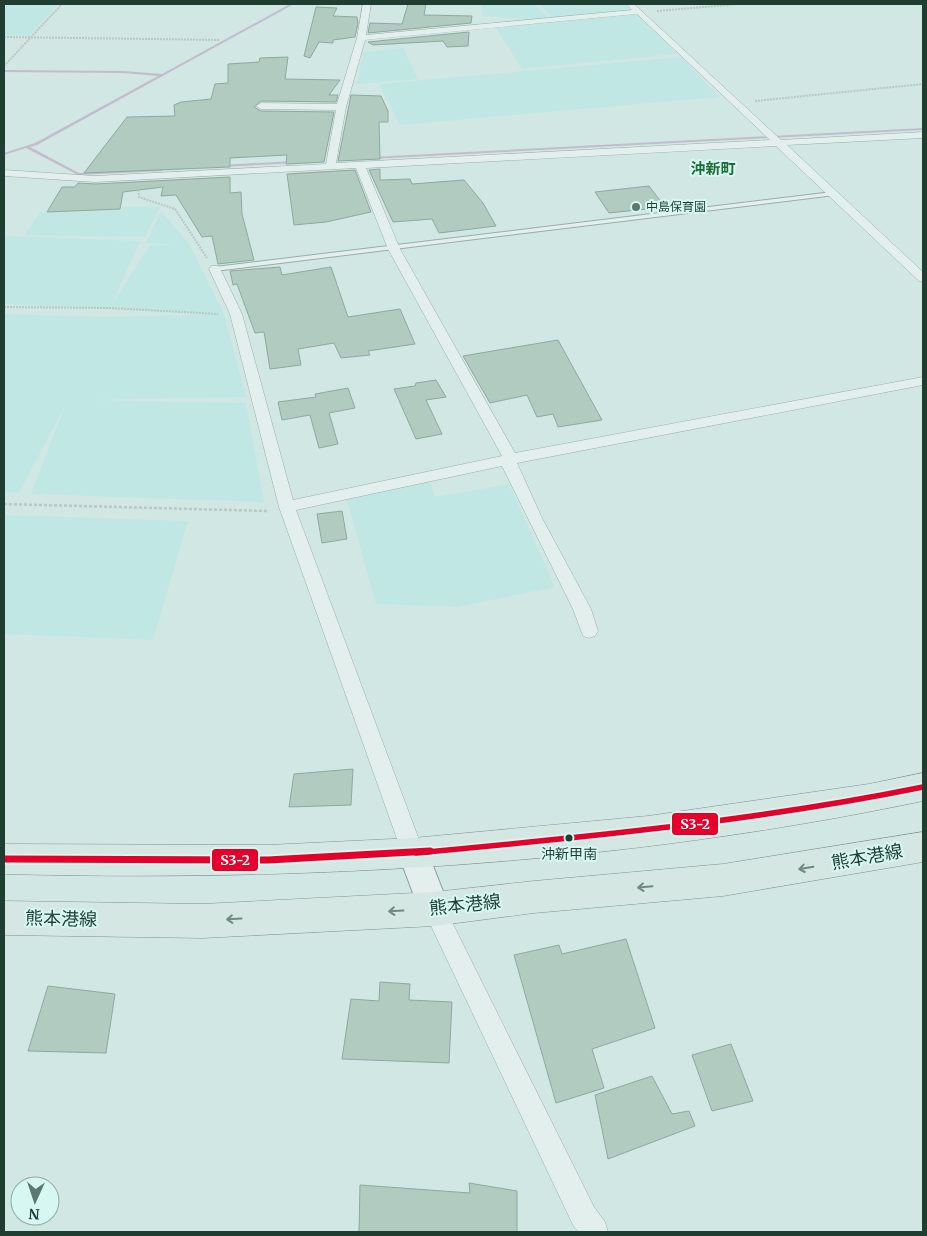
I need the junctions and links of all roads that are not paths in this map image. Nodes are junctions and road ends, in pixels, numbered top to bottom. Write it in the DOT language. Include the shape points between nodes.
graph roads {
  1 [pos="367,4"];
  2 [pos="630,4"];
  3 [pos="637,12"];
  4 [pos="361,38"];
  5 [pos="261,106"];
  6 [pos="341,107"];
  7 [pos="923,135"];
  8 [pos="777,142"];
  9 [pos="359,164"];
  10 [pos="332,165"];
  11 [pos="4,172"];
  12 [pos="833,194"];
  13 [pos="394,249"];
  14 [pos="215,269"];
  15 [pos="923,278"];
  16 [pos="923,381"];
  17 [pos="511,459"];
  18 [pos="287,507"];
  19 [pos="589,631"];
  20 [pos="923,787"];
  21 [pos="923,847"];
  22 [pos="413,853"];
  23 [pos="4,859"];
  24 [pos="434,909"];
  25 [pos="4,918"];
  26 [pos="595,1232"];
  1 -- 4 [label="street"];
  2 -- 3 [label="street"];
  3 -- 4 [label="street"];
  3 -- 8 [label="street"];
  4 -- 6 [label="street"];
  5 -- 6 [label="street"];
  6 -- 10 [label="street"];
  7 -- 8 [label="street"];
  8 -- 9 [label="street"];
  8 -- 12 [label="street"];
  9 -- 10 [label="street"];
  9 -- 13 [label="street"];
  10 -- 11 [label="street" via="72,179"];
  12 -- 13 [label="lane"];
  12 -- 15 [label="street"];
  13 -- 14 [label="lane"];
  13 -- 17 [label="street"];
  14 -- 18 [label="street" via="236,314"];
  16 -- 17 [label="street"];
  17 -- 18 [label="street"];
  17 -- 19 [label="street" via="509,465 582,609"];
  18 -- 22 [label="street"];
  20 -- 22 [label="main road" via="648,831"];
  21 -- 24 [label="main road, 熊本港線, one-way" via="723,880"];
  22 -- 23 [label="main road" via="268,860"];
  22 -- 24 [label="street"];
  24 -- 25 [label="main road, 熊本港線, one-way" via="203,921"];
  24 -- 26 [label="street" via="584,1217"];
}
